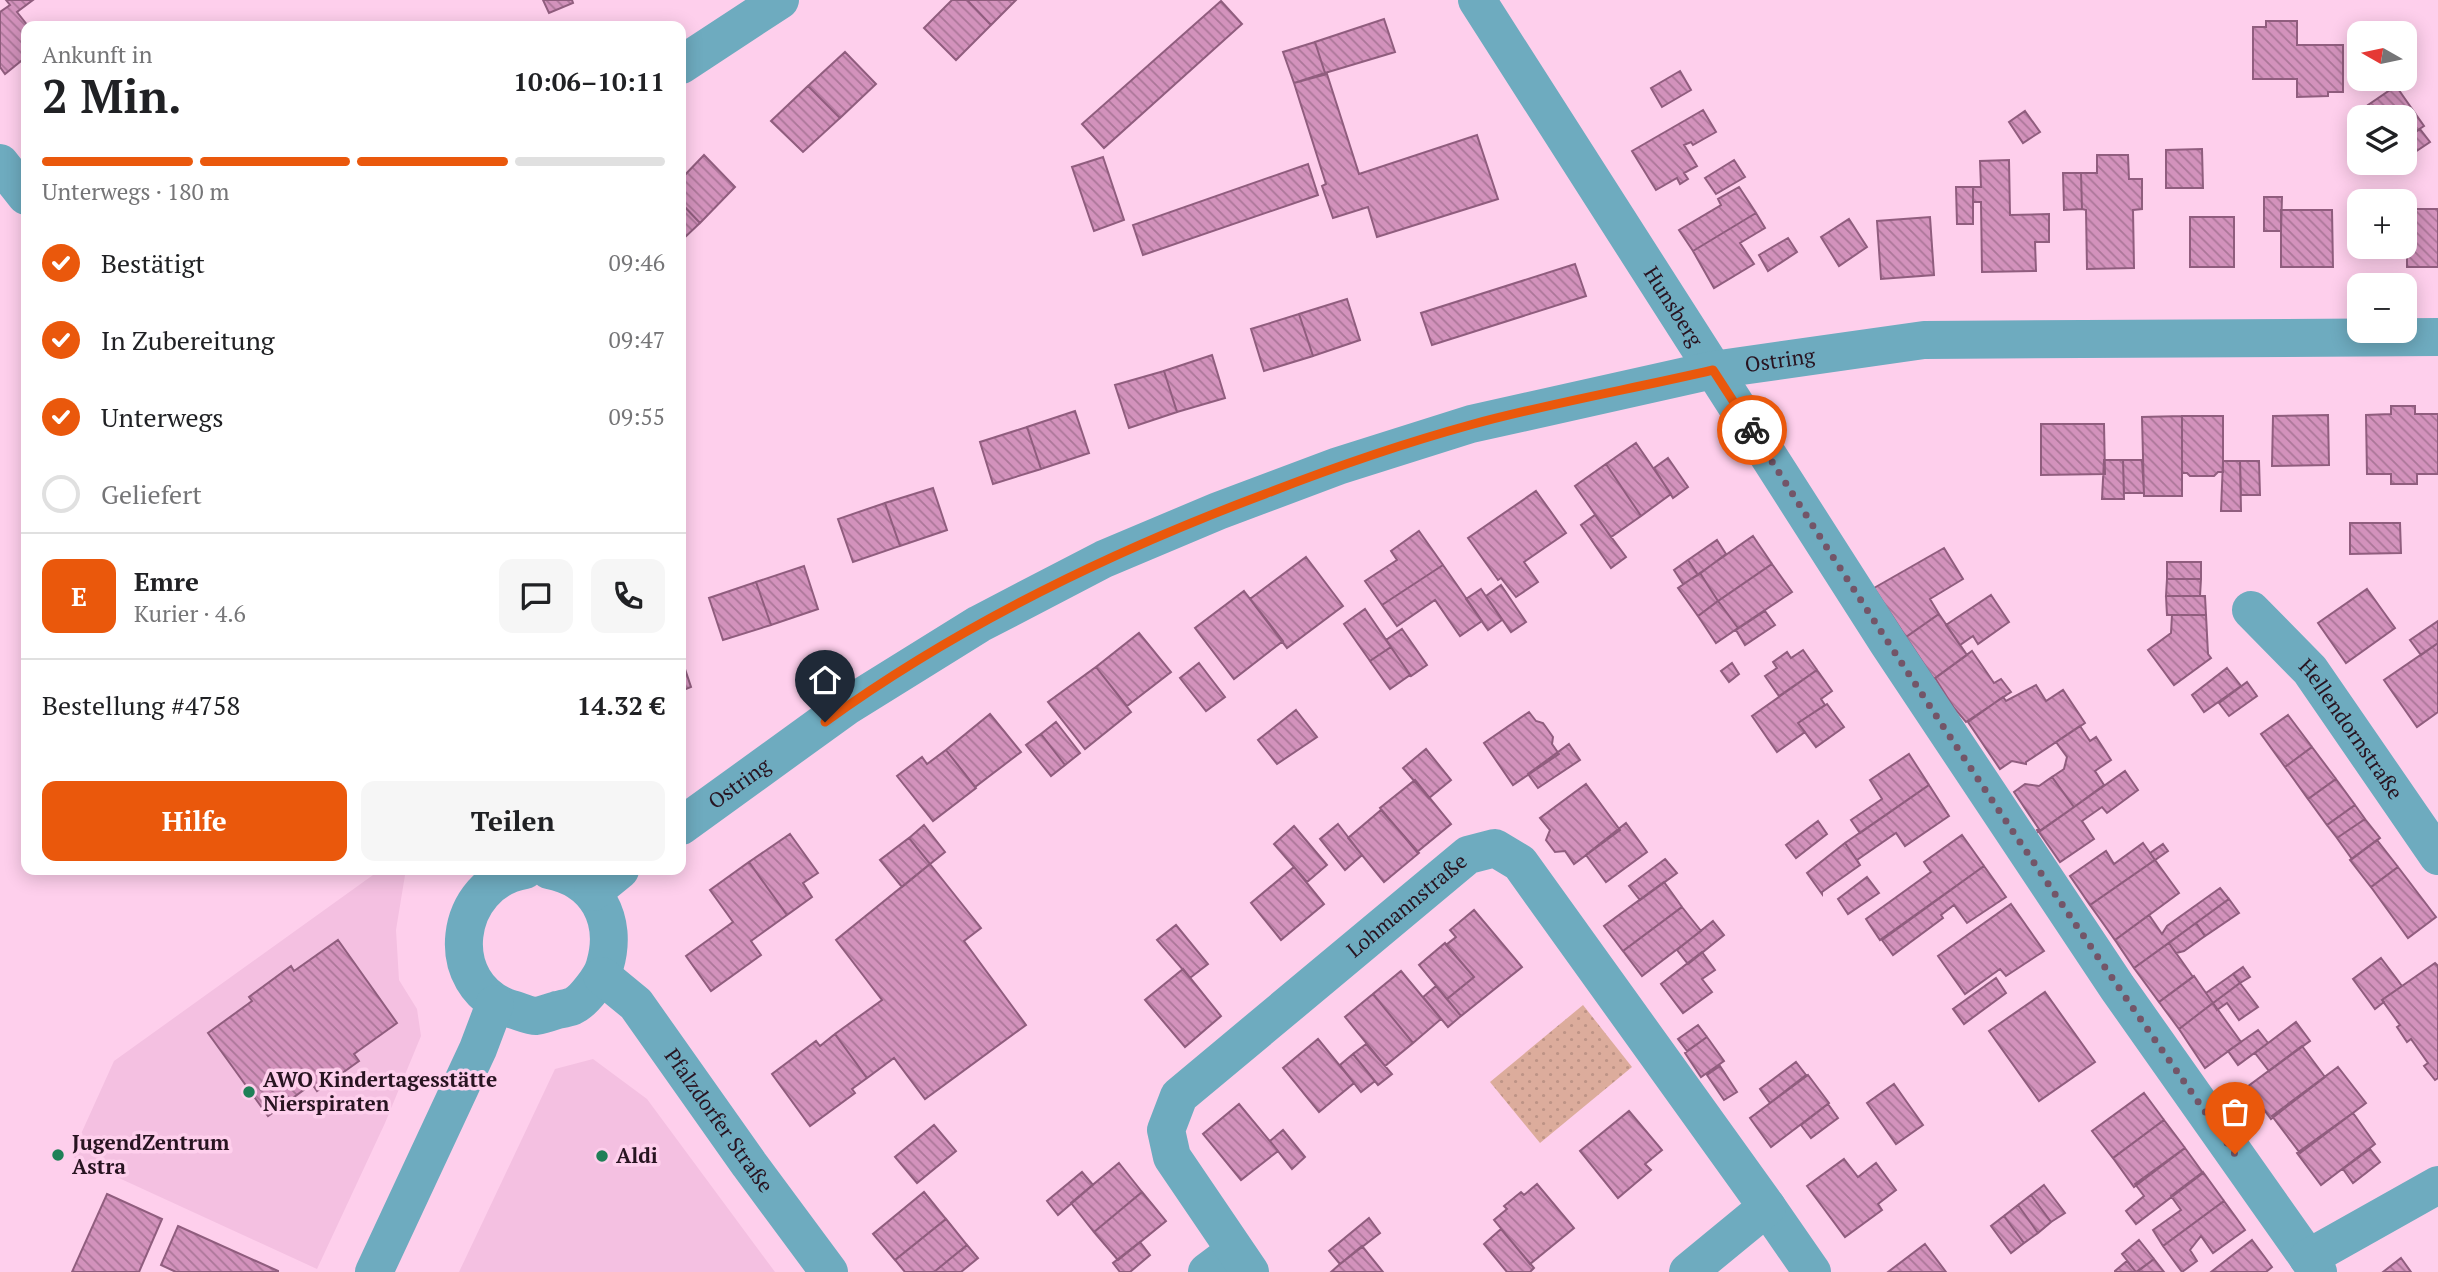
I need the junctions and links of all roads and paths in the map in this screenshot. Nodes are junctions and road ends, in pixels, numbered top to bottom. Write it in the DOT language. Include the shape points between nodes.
graph roads {
  1 [pos="780,0"];
  2 [pos="1478,0"];
  3 [pos="686,62"];
  4 [pos="0,163"];
  5 [pos="21,190"];
  6 [pos="2438,337"];
  7 [pos="1713,370"];
  8 [pos="2251,610"];
  9 [pos="686,822"];
  10 [pos="2438,856"];
  11 [pos="509,875"];
  12 [pos="574,875"];
  13 [pos="606,881"];
  14 [pos="602,976"];
  15 [pos="495,1004"];
  16 [pos="2438,1185"];
  17 [pos="1767,1207"];
  18 [pos="1231,1265"];
  19 [pos="2313,1265"];
  20 [pos="374,1272"];
  21 [pos="829,1272"];
  22 [pos="1689,1272"];
  23 [pos="1812,1272"];
  1 -- 3 [label="street"];
  2 -- 7 [label="street, Hunsberg"];
  4 -- 5 [label="street"];
  6 -- 7 [label="street, Ostring" via="1924,340"];
  7 -- 9 [label="street, Ostring" via="1471,425 1351,462 1104,559 979,624 858,699"];
  7 -- 19 [label="street, Hunsberg" via="2117,987"];
  8 -- 10 [label="street, Hellendornstraße" via="2310,670"];
  11 -- 15 [label="street" via="480,894 466,921 463,952 474,981"];
  12 -- 13 [label="street"];
  13 -- 14 [label="street" via="610,947"];
  14 -- 15 [label="street" via="574,1006 548,1013 534,1016"];
  14 -- 21 [label="street, Pfalzdorfer Straße" via="636,1004"];
  15 -- 20 [label="street"];
  16 -- 19 [label="street"];
  17 -- 18 [label="street, Lohmannstraße" via="1520,863 1495,848 1468,855 1179,1097 1166,1130 1171,1157"];
  17 -- 22 [label="street"];
  17 -- 23 [label="street, Lohmannstraße"];
}
